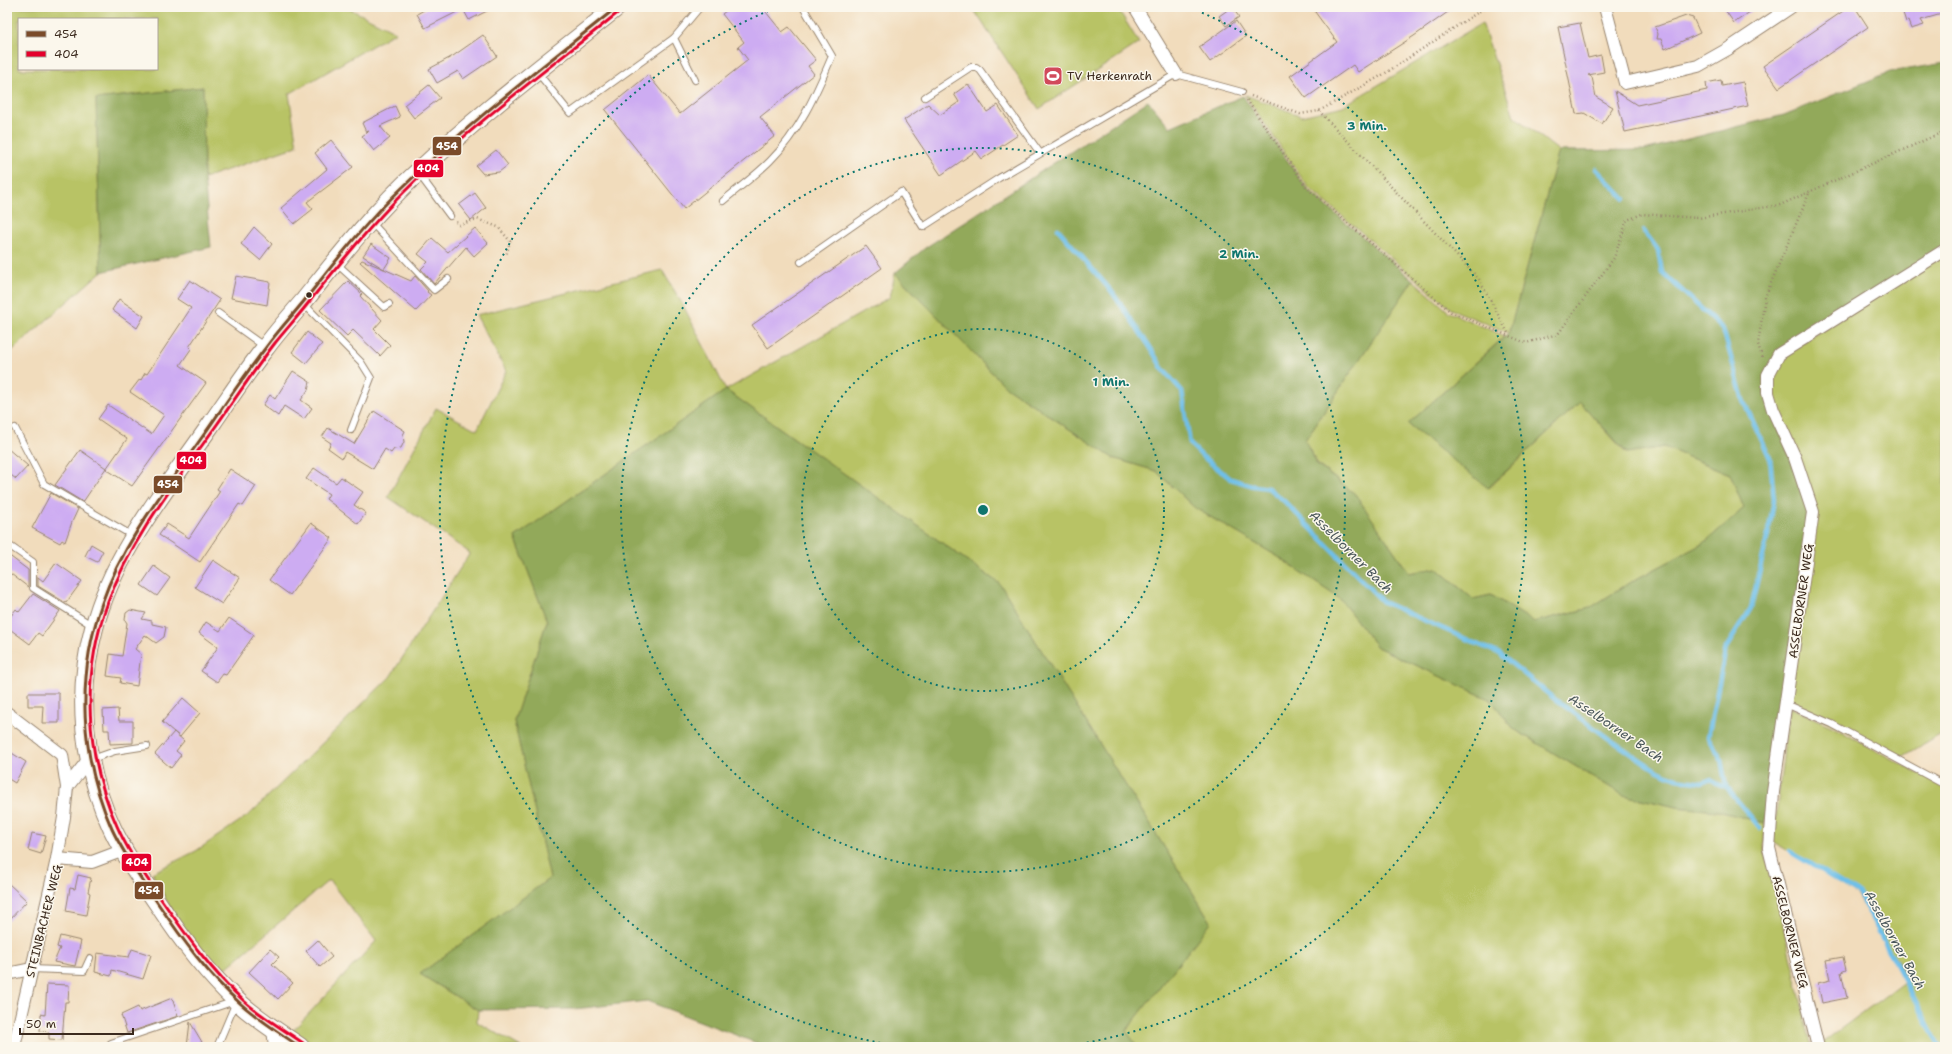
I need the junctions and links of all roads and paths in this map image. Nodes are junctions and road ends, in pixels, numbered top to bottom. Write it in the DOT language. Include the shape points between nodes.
graph roads {
  1 [pos="617,7"];
  2 [pos="700,7"];
  3 [pos="803,7"];
  4 [pos="1135,7"];
  5 [pos="1486,7"];
  6 [pos="1605,7"];
  7 [pos="1791,7"];
  8 [pos="674,38"];
  9 [pos="537,71"];
  10 [pos="1176,74"];
  11 [pos="695,80"];
  12 [pos="1242,92"];
  13 [pos="925,97"];
  14 [pos="1319,111"];
  15 [pos="1945,130"];
  16 [pos="1040,154"];
  17 [pos="417,172"];
  18 [pos="1810,191"];
  19 [pos="723,201"];
  20 [pos="450,216"];
  21 [pos="369,220"];
  22 [pos="1945,250"];
  23 [pos="506,256"];
  24 [pos="334,261"];
  25 [pos="801,262"];
  26 [pos="448,279"];
  27 [pos="302,302"];
  28 [pos="389,304"];
  29 [pos="218,313"];
  30 [pos="1510,336"];
  31 [pos="266,347"];
  32 [pos="1768,374"];
  33 [pos="15,428"];
  34 [pos="351,430"];
  35 [pos="133,537"];
  36 [pos="7,544"];
  37 [pos="94,627"];
  38 [pos="1786,704"];
  39 [pos="7,713"];
  40 [pos="146,746"];
  41 [pos="89,760"];
  42 [pos="1945,785"];
  43 [pos="67,787"];
  44 [pos="124,850"];
  45 [pos="57,859"];
  46 [pos="90,958"];
  47 [pos="31,969"];
  48 [pos="7,974"];
  49 [pos="237,1001"];
  50 [pos="273,1029"];
  51 [pos="112,1043"];
  52 [pos="1817,1045"];
  53 [pos="14,1047"];
  54 [pos="217,1047"];
  55 [pos="275,1047"];
  56 [pos="300,1047"];
  1 -- 9 [label="main road"];
  2 -- 8 [label="lane"];
  3 -- 19 [label="lane" via="832,56 813,100 789,138 770,161"];
  4 -- 10 [label="street"];
  5 -- 14 [label="path" via="1384,74"];
  6 -- 7 [label="street" via="1625,83 1698,66"];
  8 -- 9 [label="lane" via="570,113"];
  8 -- 11 [label="lane"];
  9 -- 17 [label="main road"];
  10 -- 12 [label="lane"];
  10 -- 16 [label="lane"];
  12 -- 14 [label="path" via="1300,114"];
  12 -- 30 [label="path" via="1307,188 1451,312"];
  13 -- 16 [label="lane" via="971,67 976,67"];
  14 -- 30 [label="path" via="1478,279"];
  15 -- 18 [label="path"];
  16 -- 25 [label="lane" via="923,227 901,192"];
  17 -- 20 [label="lane"];
  17 -- 21 [label="main road"];
  18 -- 30 [label="path" via="1780,206 1698,218 1642,214 1627,220 1614,258 1558,334 1526,343"];
  18 -- 32 [label="path" via="1765,297 1758,344"];
  20 -- 23 [label="path" via="459,225 476,219 498,227 510,241"];
  21 -- 24 [label="main road"];
  21 -- 26 [label="lane" via="434,290"];
  22 -- 32 [label="street" via="1780,354"];
  24 -- 27 [label="main road"];
  24 -- 28 [label="lane" via="384,307"];
  27 -- 31 [label="main road"];
  27 -- 34 [label="lane" via="360,362 371,378"];
  29 -- 31 [label="lane"];
  31 -- 35 [label="main road"];
  32 -- 38 [label="street, ASSELBORNER WEG" via="1768,393 1773,410 1795,458 1813,512"];
  33 -- 35 [label="lane" via="44,484"];
  35 -- 37 [label="main road"];
  36 -- 37 [label="lane" via="33,562 33,588"];
  37 -- 41 [label="main road" via="84,686 84,718"];
  38 -- 42 [label="lane" via="1832,724"];
  38 -- 52 [label="street, ASSELBORNER WEG" via="1773,792 1769,848"];
  39 -- 43 [label="street" via="62,755"];
  40 -- 41 [label="lane" via="115,751"];
  41 -- 43 [label="street"];
  41 -- 44 [label="main road" via="105,813"];
  43 -- 45 [label="street"];
  44 -- 45 [label="street, STEINBACHER WEG" via="92,862"];
  44 -- 49 [label="main road" via="191,950"];
  45 -- 47 [label="street, STEINBACHER WEG"];
  46 -- 47 [label="lane" via="84,971"];
  47 -- 48 [label="street"];
  47 -- 53 [label="street, STEINBACHER WEG"];
  49 -- 50 [label="main road"];
  49 -- 51 [label="lane"];
  49 -- 54 [label="lane"];
  50 -- 55 [label="street"];
  50 -- 56 [label="main road"];
}
